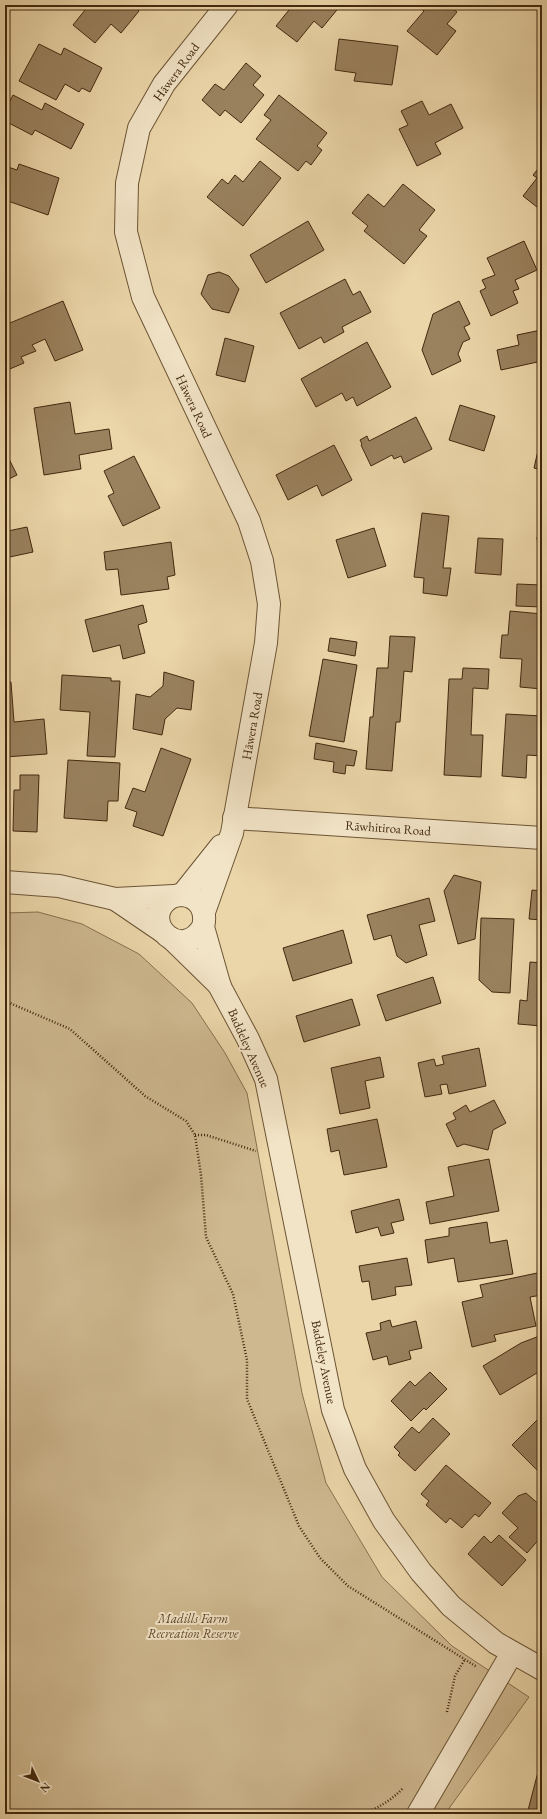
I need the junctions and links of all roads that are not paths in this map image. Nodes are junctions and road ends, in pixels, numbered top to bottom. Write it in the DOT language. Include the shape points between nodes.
graph roads {
  1 [pos="227,5"];
  2 [pos="233,826"];
  3 [pos="542,838"];
  4 [pos="5,882"];
  5 [pos="178,896"];
  6 [pos="114,899"];
  7 [pos="204,919"];
  8 [pos="168,936"];
  9 [pos="220,987"];
  10 [pos="504,1648"];
  11 [pos="542,1669"];
  12 [pos="418,1814"];
  1 -- 2 [label="street, Hāwera Road" via="164,84 139,128 127,183 126,232 143,297 249,521 262,561 268,604 266,644"];
  2 -- 3 [label="street, Rāwhitiroa Road"];
  2 -- 5 [label="street, Hāwera Road"];
  2 -- 7 [label="street, Hāwera Road"];
  4 -- 6 [label="street, Baddeley Avenue" via="59,886"];
  5 -- 6 [label="street, Baddeley Avenue"];
  5 -- 7 [label="street" via="195,900"];
  5 -- 8 [label="street" via="163,904 160,911 159,925"];
  6 -- 8 [label="street, Baddeley Avenue"];
  7 -- 8 [label="street" via="194,938 187,941"];
  7 -- 9 [label="street, Baddeley Avenue"];
  8 -- 9 [label="street, Baddeley Avenue"];
  9 -- 10 [label="street, Baddeley Avenue" via="266,1078 333,1410 355,1469 384,1521 421,1572 451,1606"];
  10 -- 11 [label="street, Baddeley Avenue"];
  10 -- 12 [label="street"];
}
